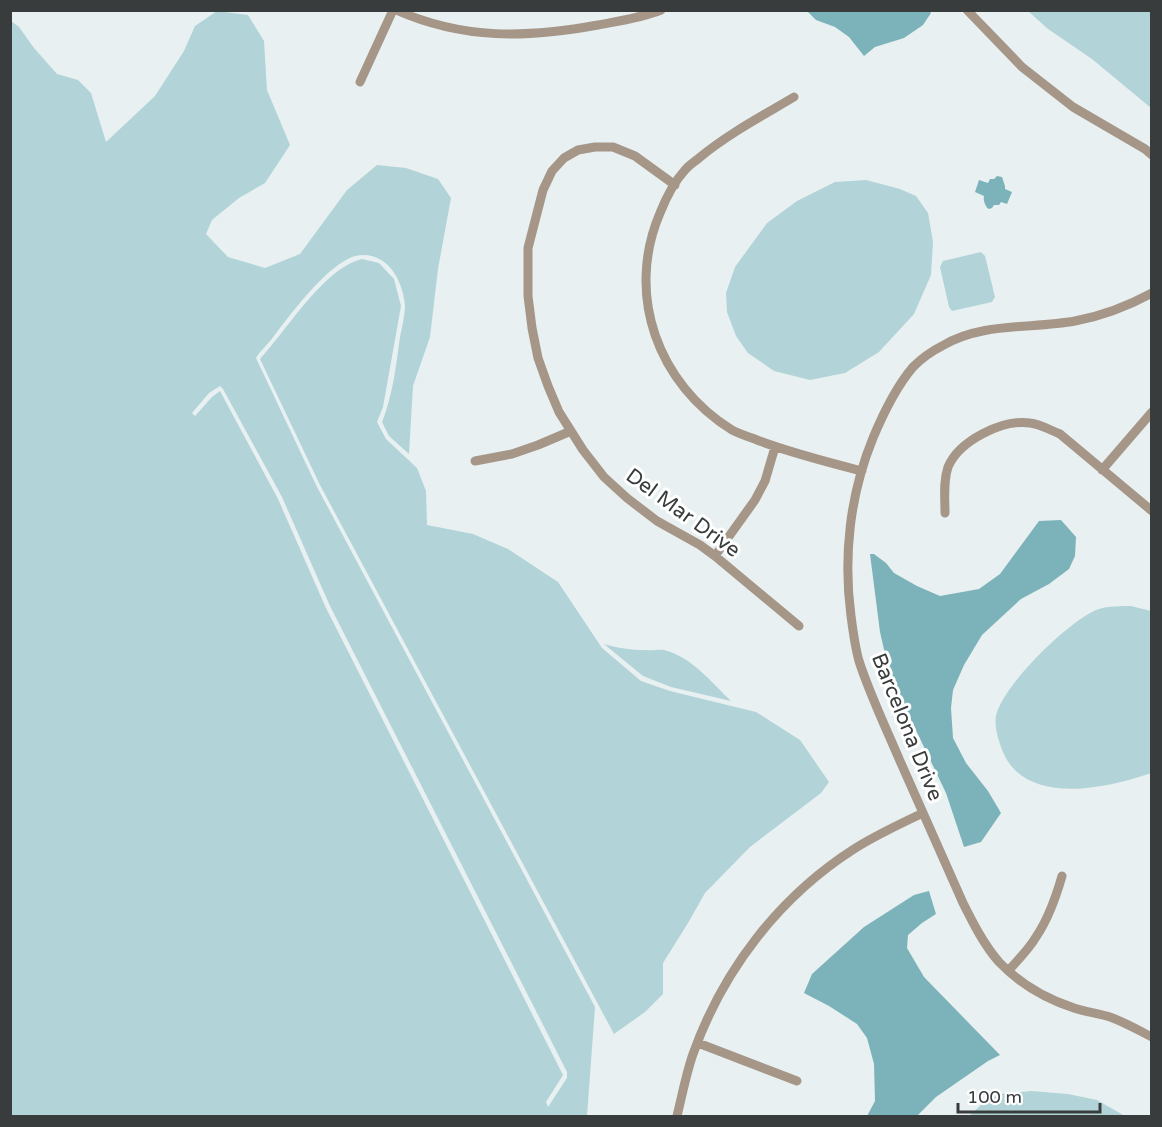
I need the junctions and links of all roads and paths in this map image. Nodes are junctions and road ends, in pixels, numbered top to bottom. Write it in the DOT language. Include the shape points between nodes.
graph roads {
  1 [pos="394,10"];
  2 [pos="661,10"];
  3 [pos="967,10"];
  4 [pos="360,82"];
  5 [pos="794,97"];
  6 [pos="1152,155"];
  7 [pos="675,185"];
  8 [pos="1152,293"];
  9 [pos="1152,412"];
  10 [pos="571,431"];
  11 [pos="775,447"];
  12 [pos="475,461"];
  13 [pos="1102,470"];
  14 [pos="862,471"];
  15 [pos="1152,511"];
  16 [pos="945,513"];
  17 [pos="716,556"];
  18 [pos="799,626"];
  19 [pos="923,813"];
  20 [pos="1062,876"];
  21 [pos="1009,970"];
  22 [pos="1152,1037"];
  23 [pos="698,1042"];
  24 [pos="797,1081"];
  25 [pos="677,1116"];
  1 -- 2 [label="street" via="448,28 506,35 570,30"];
  1 -- 4 [label="street"];
  3 -- 6 [label="street" via="1022,67 1073,107"];
  5 -- 7 [label="street" via="715,145 685,170"];
  7 -- 10 [label="street, Del Mar Drive" via="635,156 613,147 595,147 564,158 543,190 528,248 528,296 538,358 559,412"];
  7 -- 11 [label="street" via="654,226 647,256 645,291 660,349 675,377 712,416 735,431"];
  8 -- 14 [label="street, Barcelona Drive" via="1114,311 1076,321 994,329 943,345 914,367 896,392 879,423"];
  9 -- 13 [label="street"];
  10 -- 12 [label="street" via="512,454"];
  10 -- 17 [label="street, Del Mar Drive" via="604,477 627,498"];
  11 -- 14 [label="street"];
  11 -- 17 [label="street" via="755,500"];
  13 -- 15 [label="street"];
  13 -- 16 [label="street" via="1060,434 1029,422 1011,423 990,429 959,451 949,466"];
  14 -- 19 [label="street, Barcelona Drive" via="848,549 852,626 858,659 875,704"];
  17 -- 18 [label="street, Del Mar Drive"];
  19 -- 21 [label="street, Barcelona Drive" via="976,929"];
  19 -- 23 [label="street" via="863,844 804,886 748,948 715,1003"];
  20 -- 21 [label="street" via="1055,901 1035,939"];
  21 -- 22 [label="street, Barcelona Drive" via="1047,997 1108,1017"];
  23 -- 24 [label="street"];
  23 -- 25 [label="street"];
}
